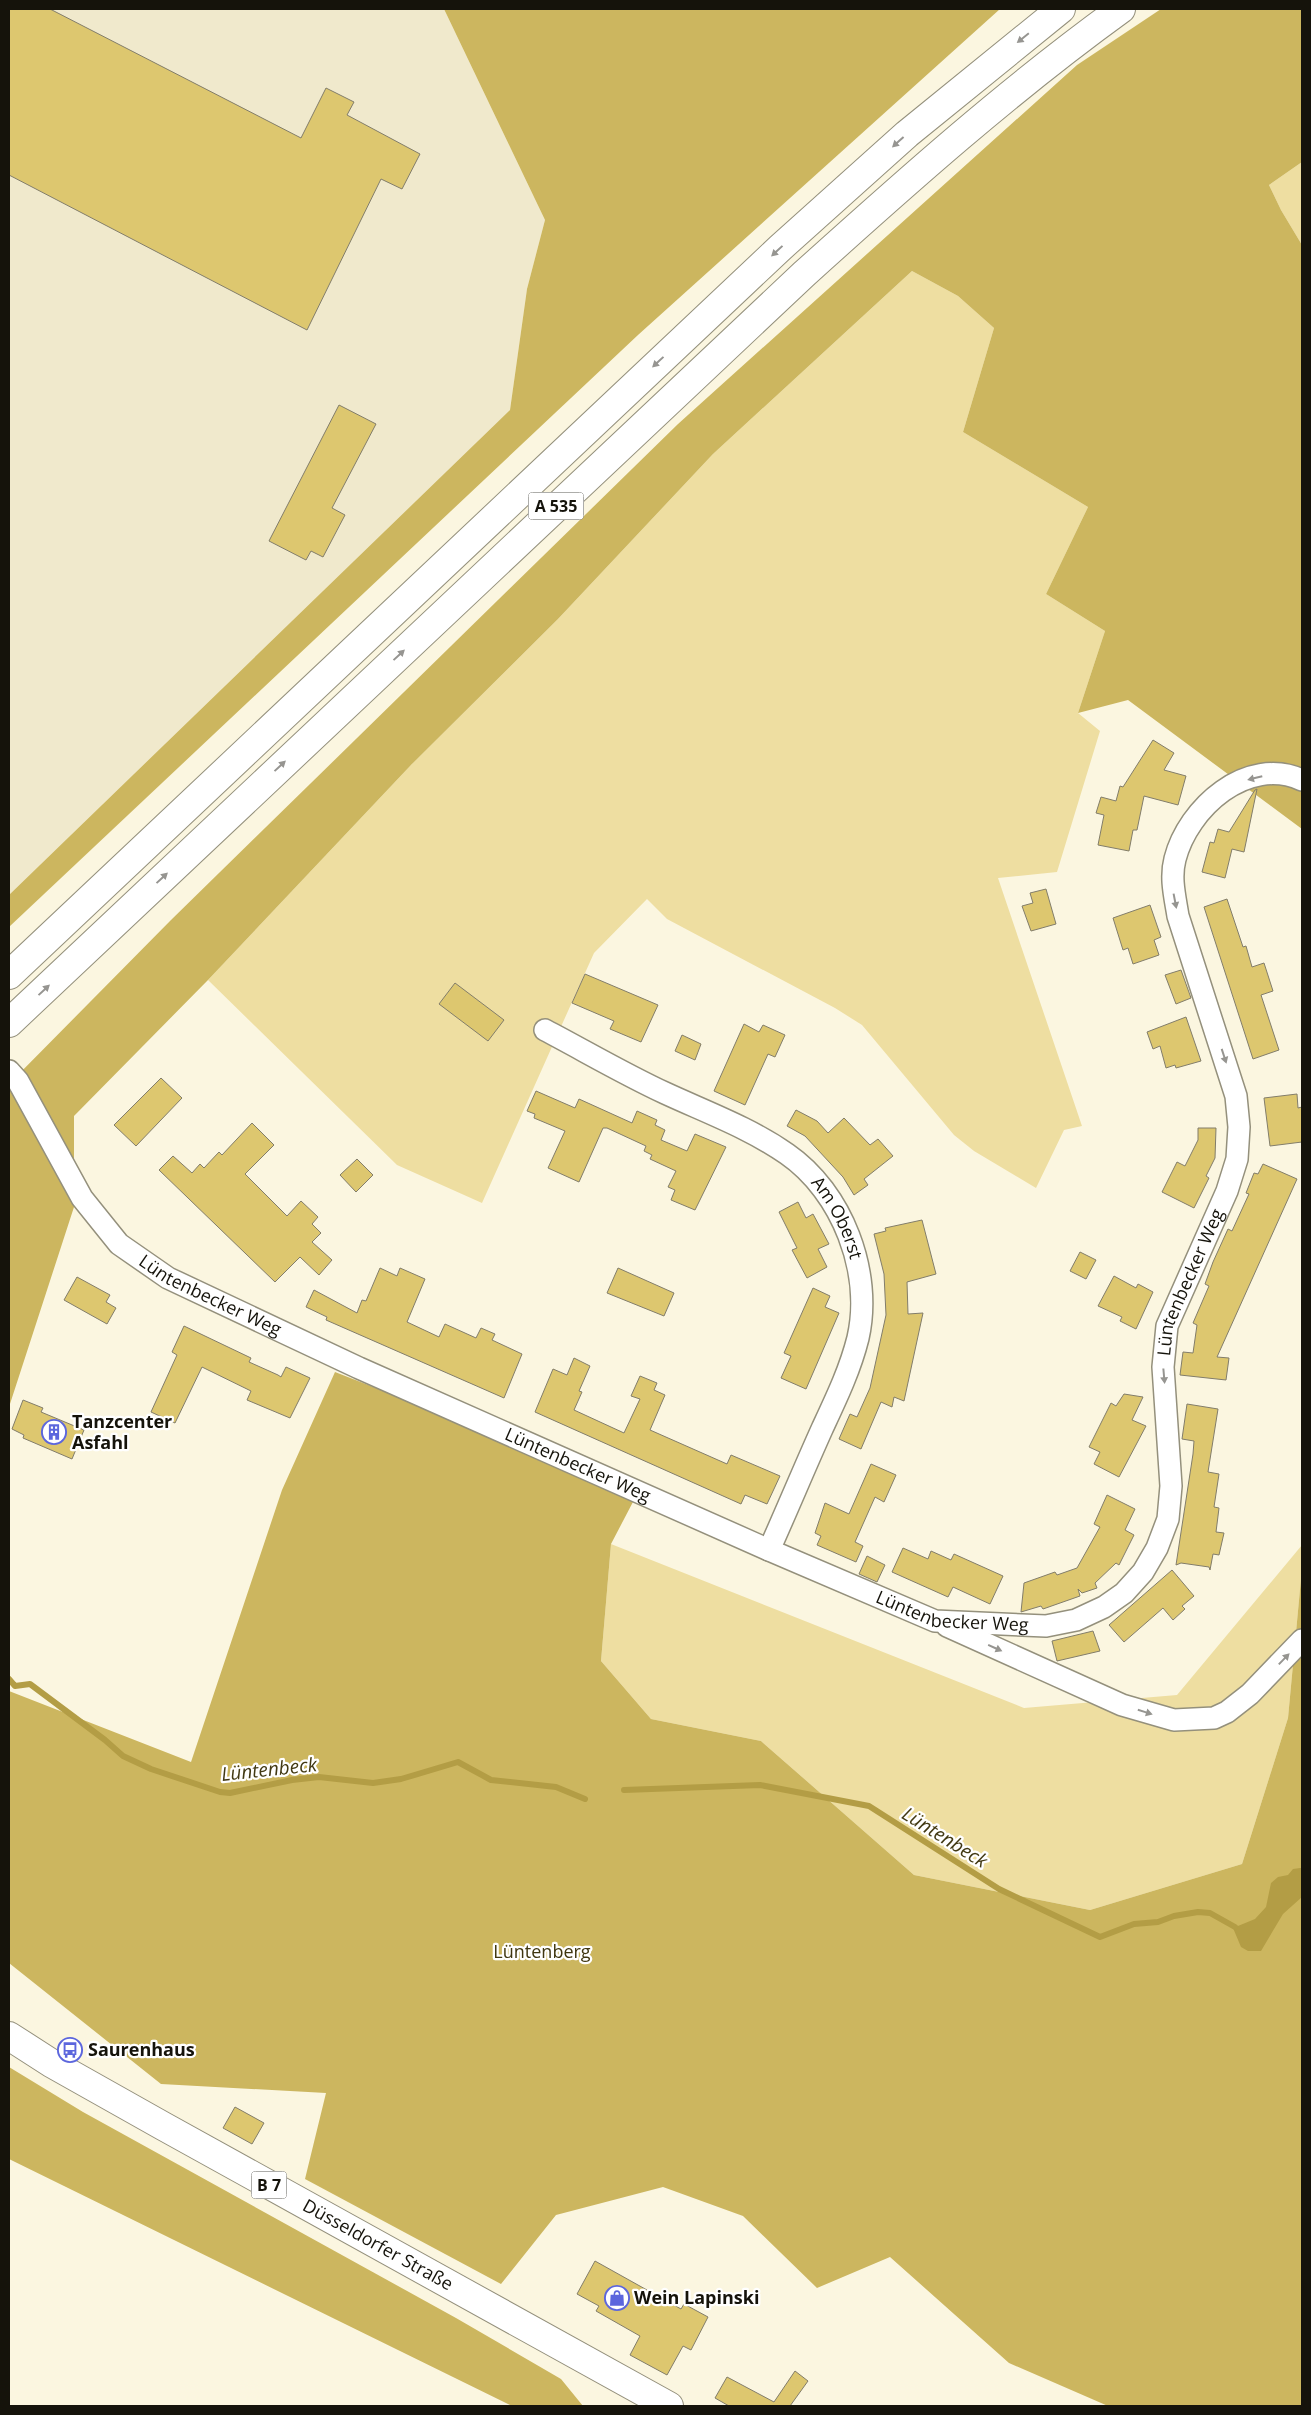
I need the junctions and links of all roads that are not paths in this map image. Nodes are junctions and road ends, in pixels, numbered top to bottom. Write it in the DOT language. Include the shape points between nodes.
graph roads {
  1 [pos="1061,9"];
  2 [pos="1121,9"];
  3 [pos="1302,780"];
  4 [pos="9,975"];
  5 [pos="9,1023"];
  6 [pos="545,1030"];
  7 [pos="9,1071"];
  8 [pos="769,1550"];
  9 [pos="935,1621"];
  10 [pos="1302,1640"];
  11 [pos="9,2036"];
  12 [pos="669,2406"];
  1 -- 4 [label="main road, A 535, one-way" via="907,134 780,248"];
  5 -- 2 [label="main road, A 535, one-way" via="804,274 940,152 1068,47"];
  3 -- 9 [label="street, Lüntenbecker Weg, one-way" via="1268,774 1241,781 1217,794 1197,814 1182,838 1174,861 1173,887 1178,916 1233,1086 1239,1127 1237,1159 1227,1191 1167,1326 1163,1367 1171,1486 1168,1519 1157,1548 1143,1572 1124,1593 1076,1620 1046,1626"];
  6 -- 8 [label="street, Am Oberst" via="664,1092 745,1129 788,1154 818,1183 842,1218 857,1260 862,1304 858,1336 850,1368"];
  7 -- 8 [label="street, Lüntenbecker Weg" via="18,1081 82,1198 119,1244 168,1278 358,1368"];
  8 -- 9 [label="street, Lüntenbecker Weg"];
  9 -- 10 [label="street, one-way" via="1122,1705 1174,1720 1214,1718 1227,1712 1250,1694"];
  11 -- 12 [label="main road, Düsseldorfer Straße / B 7" via="163,2126"];
}
